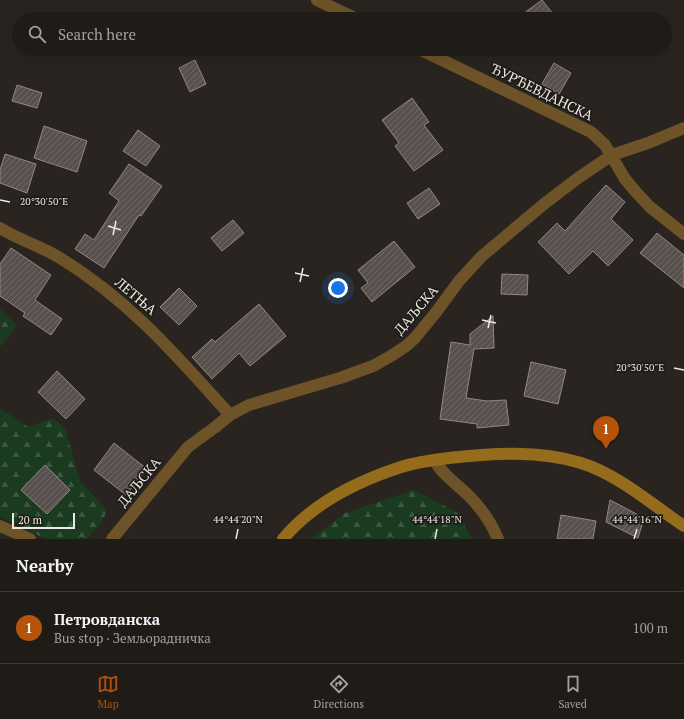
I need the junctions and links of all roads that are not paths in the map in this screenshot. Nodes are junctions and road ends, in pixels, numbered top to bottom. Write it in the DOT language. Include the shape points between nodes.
graph roads {
  1 [pos="317,0"];
  2 [pos="342,12"];
  3 [pos="434,56"];
  4 [pos="684,128"];
  5 [pos="612,155"];
  6 [pos="0,228"];
  7 [pos="684,234"];
  8 [pos="230,415"];
  9 [pos="435,460"];
  10 [pos="0,526"];
  11 [pos="684,526"];
  12 [pos="30,539"];
  13 [pos="112,539"];
  14 [pos="283,539"];
  15 [pos="498,539"];
  1 -- 2 [label="street"];
  3 -- 5 [label="street, ЂУРЂЕВДАНСКА" via="591,132"];
  4 -- 5 [label="street, ДАЉСКА"];
  5 -- 7 [label="street, ЂУРЂЕВДАНСКА" via="625,179 636,192 650,207"];
  5 -- 8 [label="street, ДАЉСКА" via="572,183 482,256 459,280 437,311 406,346 373,366 249,404"];
  6 -- 8 [label="street, ЛЕТЊА" via="60,258 121,301 155,333"];
  8 -- 13 [label="street, ДАЉСКА" via="188,447"];
  9 -- 11 [label="street" via="486,454 525,454 563,458 615,478"];
  9 -- 14 [label="street" via="402,467 355,486 302,519"];
  9 -- 15 [label="street" via="440,469 481,508"];
  10 -- 12 [label="street"];
}
